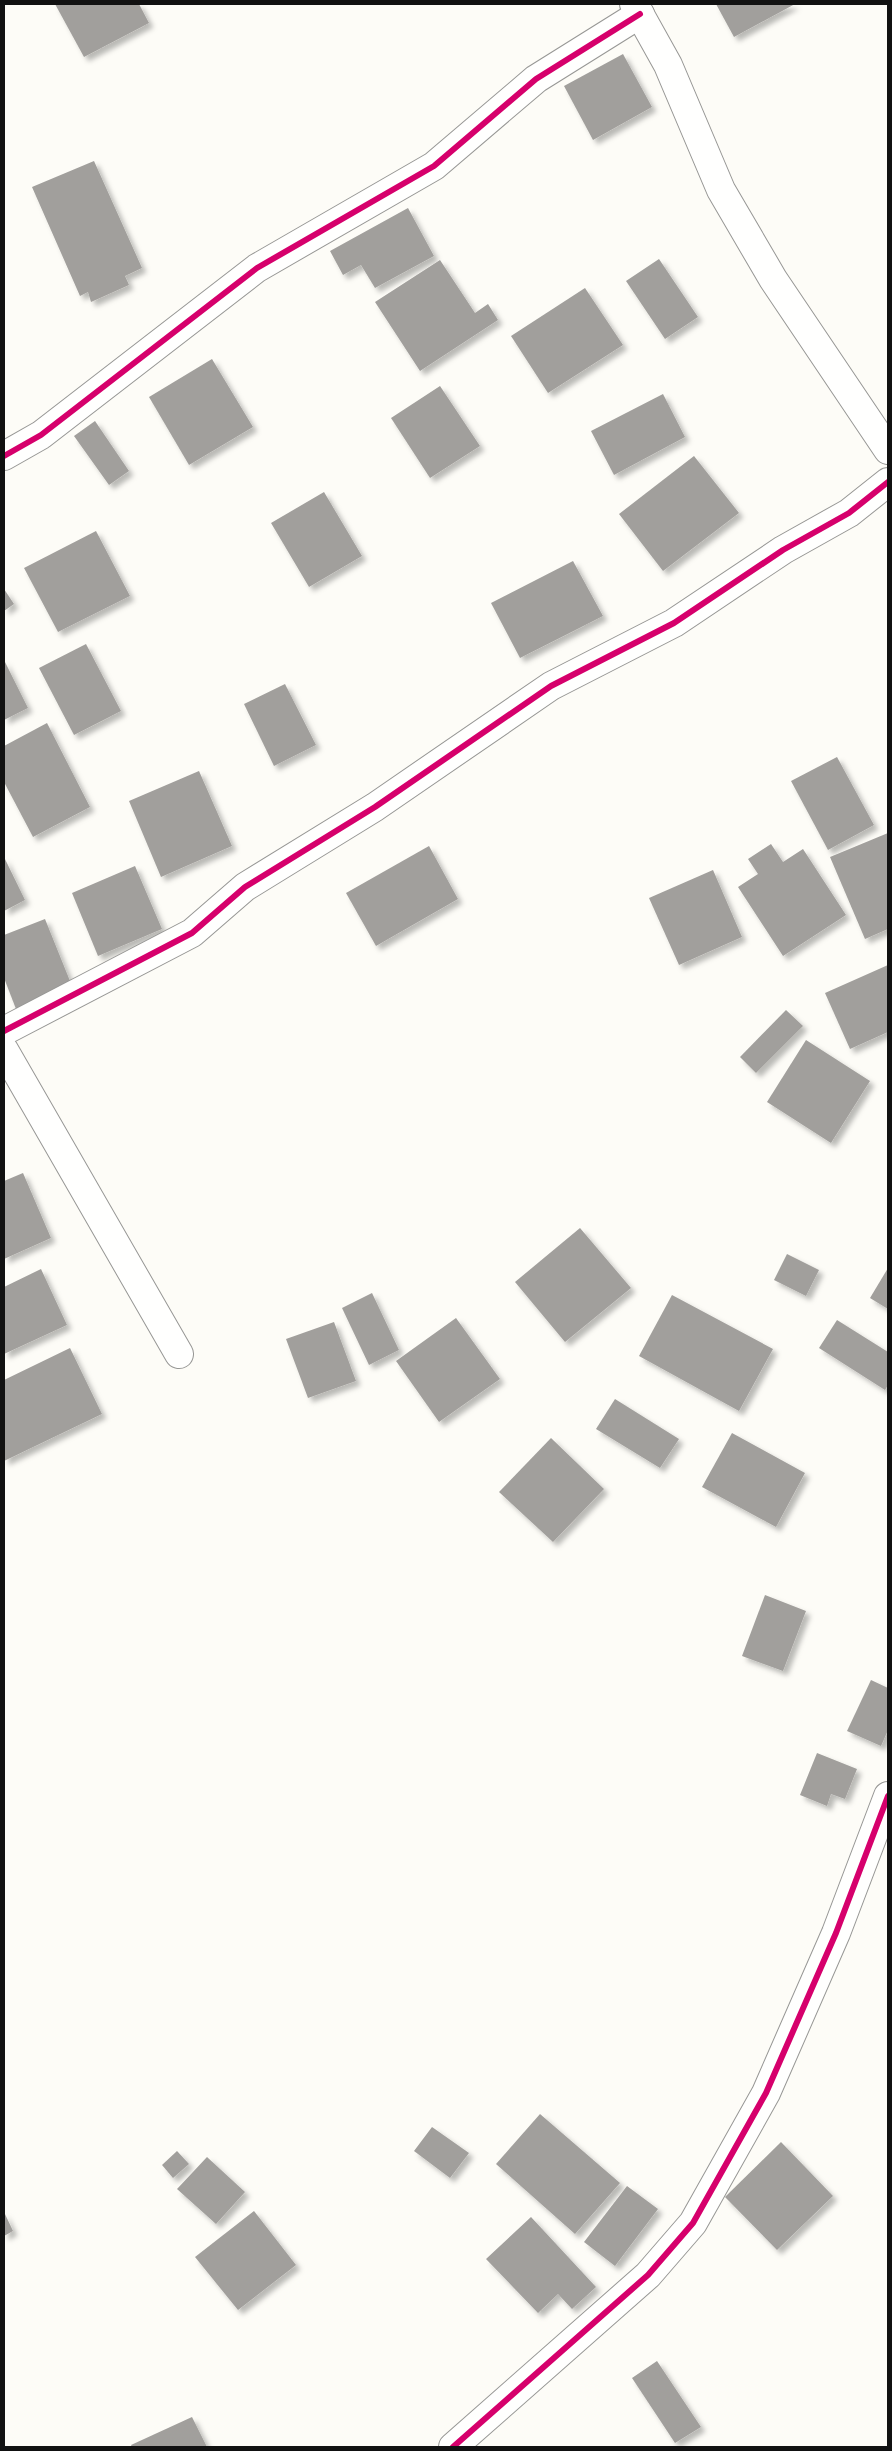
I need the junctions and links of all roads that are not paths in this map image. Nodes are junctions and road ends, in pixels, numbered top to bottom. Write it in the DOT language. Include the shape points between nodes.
graph roads {
  1 [pos="637,9"];
  2 [pos="888,450"];
  3 [pos="4,456"];
  4 [pos="888,482"];
  5 [pos="4,1031"];
  6 [pos="4,1050"];
  7 [pos="179,1354"];
  8 [pos="886,1806"];
  9 [pos="453,2447"];
  1 -- 2 [label="street" via="668,65 721,190 773,279"];
  1 -- 3 [label="street" via="536,79 434,166 256,268 41,435"];
  4 -- 5 [label="street" via="849,513 783,550 674,623 552,686 375,807 245,887 192,933"];
  6 -- 7 [label="street"];
  8 -- 9 [label="street" via="766,2094 693,2223 648,2275"];
}
